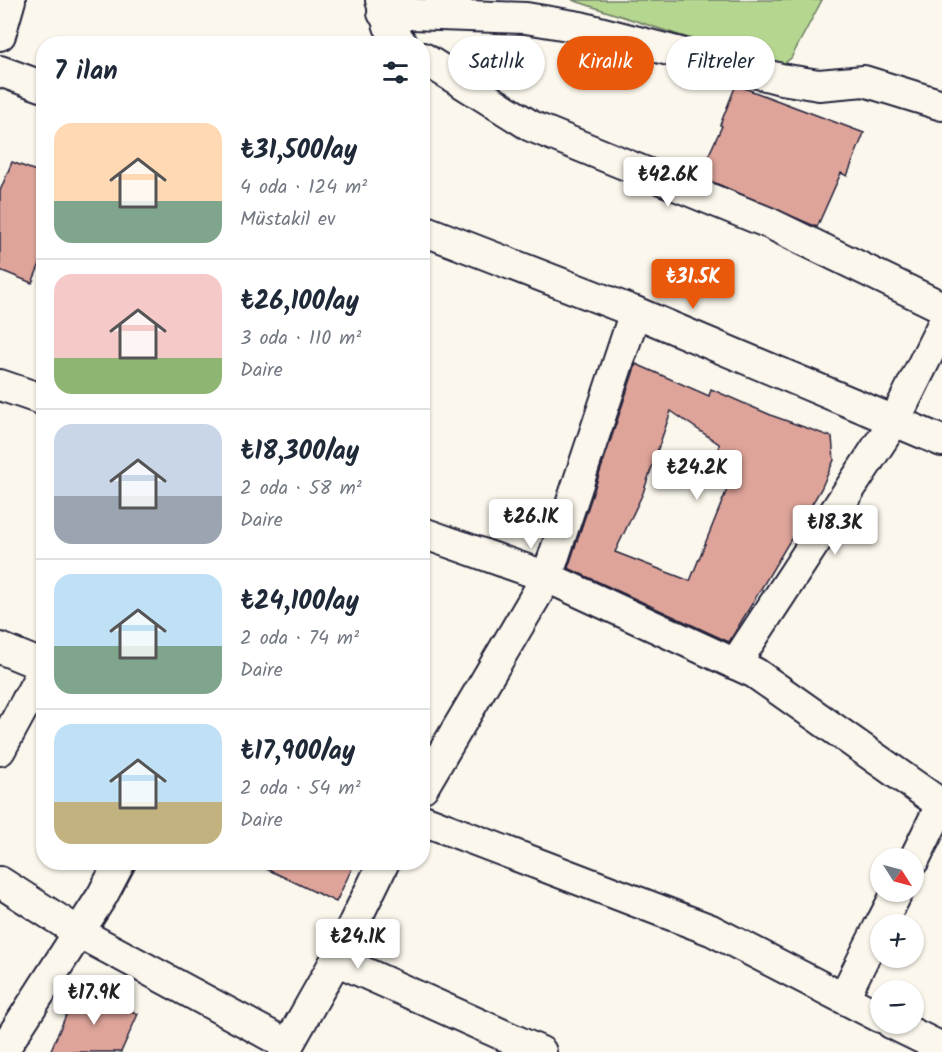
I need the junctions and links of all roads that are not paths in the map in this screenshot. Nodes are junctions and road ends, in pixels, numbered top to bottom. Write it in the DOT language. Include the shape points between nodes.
graph roads {
  1 [pos="10,0"];
  2 [pos="382,7"];
  3 [pos="0,35"];
  4 [pos="398,36"];
  5 [pos="430,62"];
  6 [pos="0,71"];
  7 [pos="36,84"];
  8 [pos="942,105"];
  9 [pos="430,233"];
  10 [pos="942,307"];
  11 [pos="635,312"];
  12 [pos="942,326"];
  13 [pos="0,385"];
  14 [pos="36,397"];
  15 [pos="895,420"];
  16 [pos="942,441"];
  17 [pos="430,535"];
  18 [pos="547,577"];
  19 [pos="0,648"];
  20 [pos="36,664"];
  21 [pos="735,664"];
  22 [pos="36,682"];
  23 [pos="0,750"];
  24 [pos="430,775"];
  25 [pos="942,804"];
  26 [pos="430,823"];
  27 [pos="920,848"];
  28 [pos="115,870"];
  29 [pos="380,870"];
  30 [pos="0,882"];
  31 [pos="78,932"];
  32 [pos="870,946"];
  33 [pos="336,960"];
  34 [pos="844,997"];
  35 [pos="870,1011"];
  36 [pos="900,1036"];
  37 [pos="942,1048"];
  38 [pos="286,1049"];
  39 [pos="2,1052"];
  40 [pos="541,1052"];
  1 -- 3 [label="street"];
  2 -- 4 [label="street"];
  2 -- 8 [label="street" via="526,18 580,27 781,79 819,85 864,81"];
  5 -- 10 [label="street" via="531,126 769,223"];
  6 -- 7 [label="street"];
  9 -- 11 [label="street"];
  11 -- 15 [label="street"];
  11 -- 18 [label="street"];
  12 -- 15 [label="street"];
  13 -- 14 [label="street"];
  15 -- 16 [label="street"];
  15 -- 21 [label="street"];
  17 -- 18 [label="street"];
  18 -- 21 [label="street"];
  18 -- 24 [label="street"];
  19 -- 20 [label="street"];
  21 -- 25 [label="street" via="756,673"];
  22 -- 23 [label="street"];
  25 -- 27 [label="street"];
  26 -- 34 [label="street" via="711,930"];
  28 -- 31 [label="street"];
  29 -- 33 [label="street"];
  30 -- 31 [label="street"];
  31 -- 38 [label="street"];
  31 -- 39 [label="street"];
  32 -- 34 [label="street"];
  33 -- 38 [label="street"];
  33 -- 40 [label="street"];
  34 -- 35 [label="street"];
  36 -- 37 [label="street"];
}
